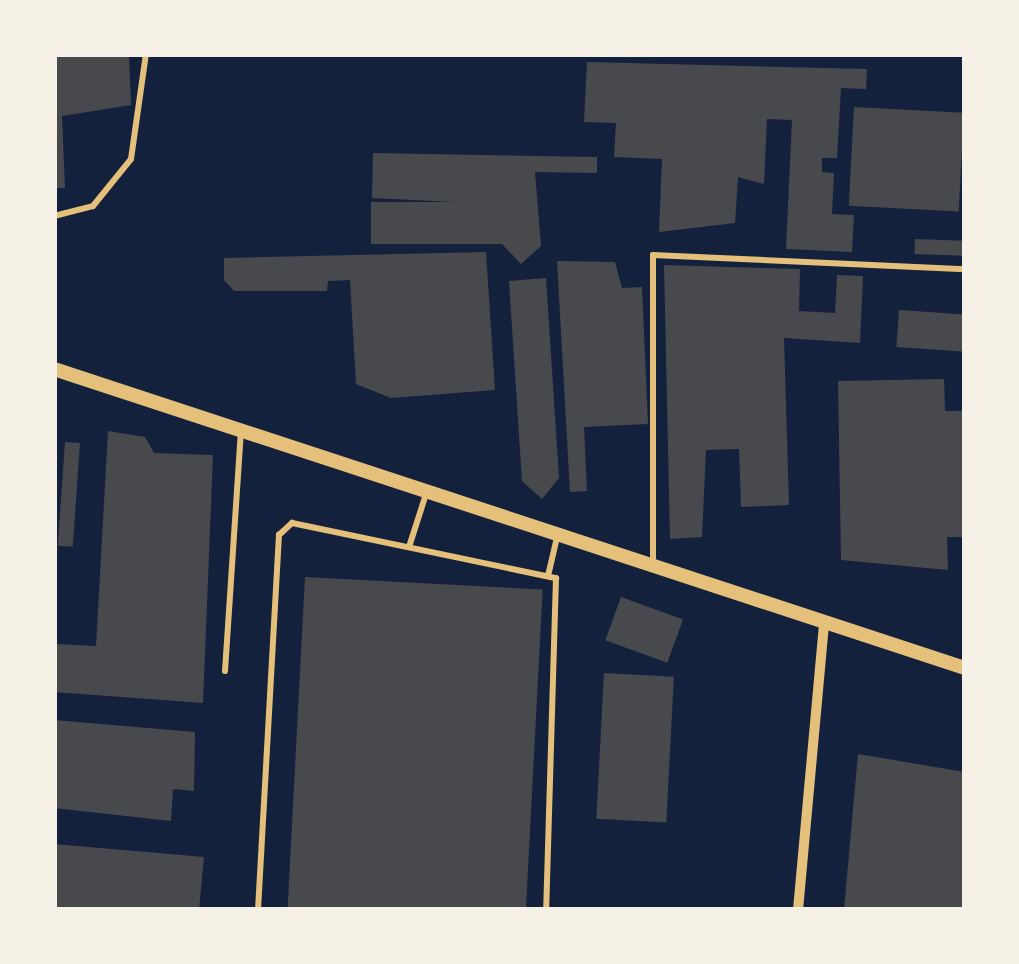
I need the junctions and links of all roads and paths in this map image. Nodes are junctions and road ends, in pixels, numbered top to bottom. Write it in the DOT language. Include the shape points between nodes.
graph roads {
  1 [pos="146,54"];
  2 [pos="54,216"];
  3 [pos="965,269"];
  4 [pos="54,369"];
  5 [pos="242,430"];
  6 [pos="427,490"];
  7 [pos="558,533"];
  8 [pos="409,548"];
  9 [pos="652,565"];
  10 [pos="548,576"];
  11 [pos="824,622"];
  12 [pos="965,668"];
  13 [pos="225,671"];
  14 [pos="258,910"];
  15 [pos="546,910"];
  16 [pos="798,910"];
  1 -- 2 [label="lane" via="130,159 92,206"];
  3 -- 9 [label="lane" via="653,255"];
  4 -- 5 [label="street"];
  5 -- 6 [label="street"];
  5 -- 13 [label="lane"];
  6 -- 7 [label="street"];
  6 -- 8 [label="lane"];
  7 -- 9 [label="street"];
  7 -- 10 [label="lane"];
  8 -- 10 [label="lane"];
  8 -- 14 [label="lane" via="283,525"];
  9 -- 11 [label="street"];
  10 -- 15 [label="lane" via="556,578"];
  11 -- 12 [label="street"];
  11 -- 16 [label="street"];
}
